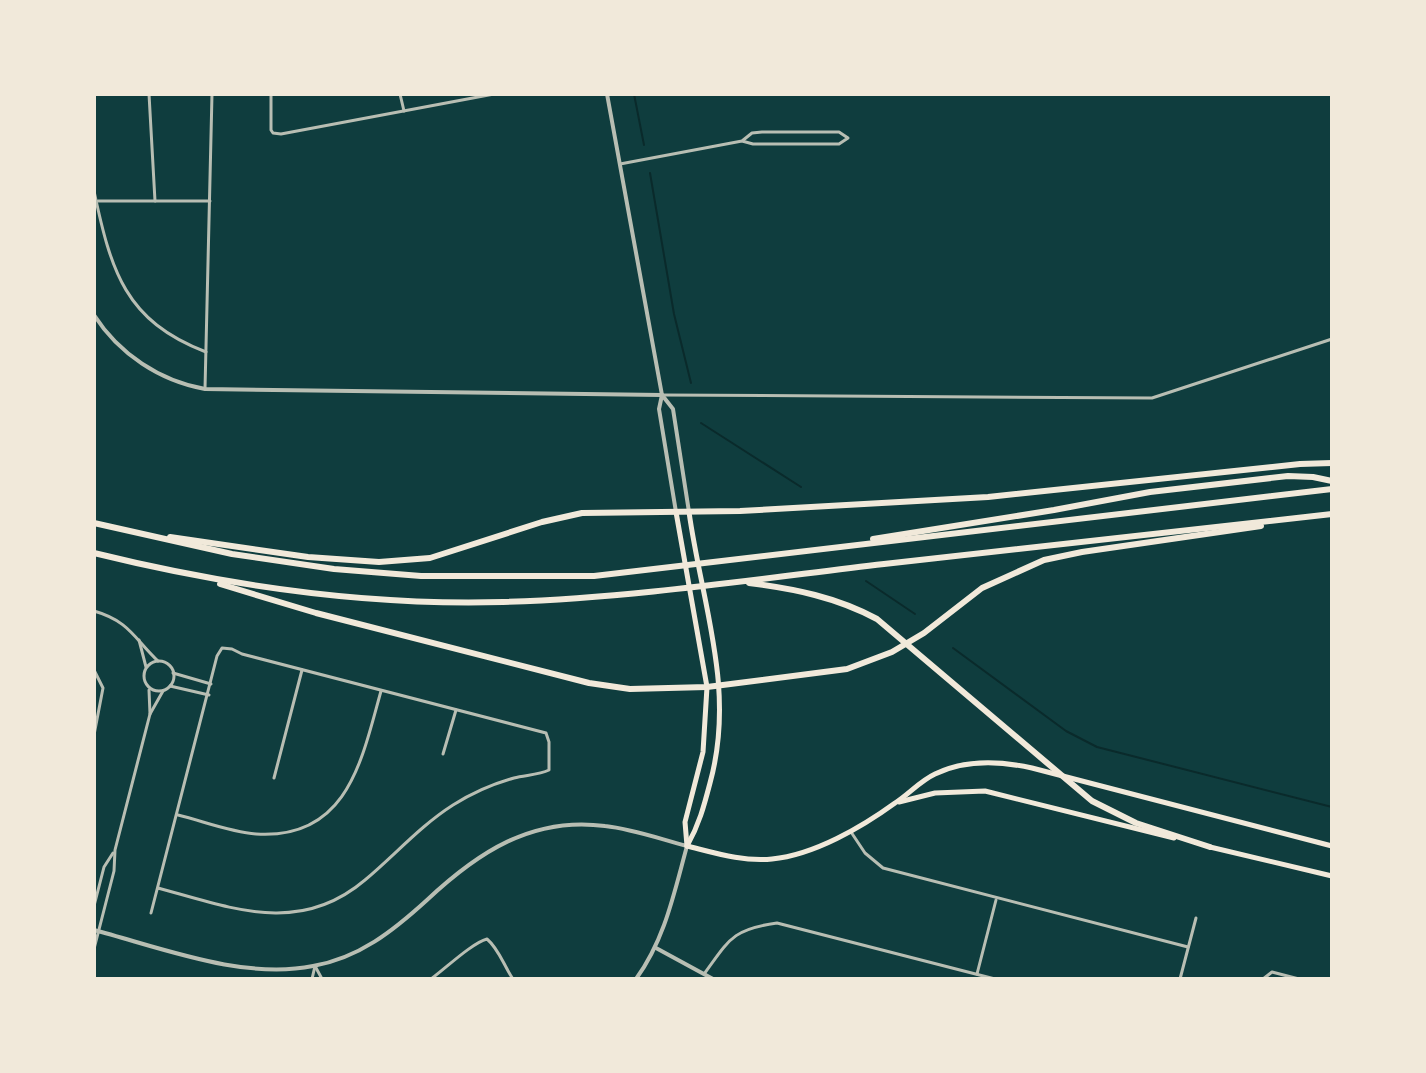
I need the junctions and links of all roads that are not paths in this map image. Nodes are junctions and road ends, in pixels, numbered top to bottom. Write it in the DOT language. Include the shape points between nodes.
graph roads {
  1 [pos="149,94"];
  2 [pos="212,94"];
  3 [pos="271,94"];
  4 [pos="400,94"];
  5 [pos="494,94"];
  6 [pos="607,94"];
  7 [pos="404,111"];
  8 [pos="742,141"];
  9 [pos="620,164"];
  10 [pos="94,191"];
  11 [pos="96,201"];
  12 [pos="155,201"];
  13 [pos="210,201"];
  14 [pos="94,315"];
  15 [pos="1332,339"];
  16 [pos="206,352"];
  17 [pos="205,389"];
  18 [pos="662,395"];
  19 [pos="1332,463"];
  20 [pos="1332,481"];
  21 [pos="1332,489"];
  22 [pos="676,512"];
  23 [pos="689,512"];
  24 [pos="1332,515"];
  25 [pos="98,524"];
  26 [pos="791,552"];
  27 [pos="94,553"];
  28 [pos="198,577"];
  29 [pos="738,581"];
  30 [pos="94,611"];
  31 [pos="139,640"];
  32 [pos="158,662"];
  33 [pos="146,669"];
  34 [pos="302,670"];
  35 [pos="96,672"];
  36 [pos="173,673"];
  37 [pos="211,684"];
  38 [pos="720,685"];
  39 [pos="170,686"];
  40 [pos="707,687"];
  41 [pos="149,688"];
  42 [pos="163,691"];
  43 [pos="381,691"];
  44 [pos="209,695"];
  45 [pos="456,710"];
  46 [pos="150,714"];
  47 [pos="94,735"];
  48 [pos="443,754"];
  49 [pos="274,778"];
  50 [pos="896,803"];
  51 [pos="178,815"];
  52 [pos="850,830"];
  53 [pos="687,846"];
  54 [pos="1332,846"];
  55 [pos="1210,847"];
  56 [pos="115,850"];
  57 [pos="1332,876"];
  58 [pos="158,888"];
  59 [pos="996,898"];
  60 [pos="94,906"];
  61 [pos="151,913"];
  62 [pos="1196,918"];
  63 [pos="96,930"];
  64 [pos="1188,947"];
  65 [pos="656,948"];
  66 [pos="94,949"];
  67 [pos="315,966"];
  68 [pos="704,974"];
  69 [pos="977,974"];
  70 [pos="312,979"];
  71 [pos="322,979"];
  72 [pos="431,979"];
  73 [pos="513,979"];
  74 [pos="636,979"];
  75 [pos="713,979"];
  76 [pos="995,979"];
  77 [pos="1180,979"];
  78 [pos="1263,979"];
  79 [pos="1299,979"];
  1 -- 12 [label="street"];
  2 -- 13 [label="street"];
  3 -- 7 [label="street" via="271,130 281,134"];
  4 -- 7 [label="street"];
  5 -- 7 [label="street"];
  6 -- 9 [label="street"];
  8 -- 8 [label="street" via="839,144 848,138 839,132 762,132"];
  8 -- 9 [label="street"];
  9 -- 18 [label="street"];
  10 -- 11 [label="street"];
  11 -- 12 [label="street"];
  11 -- 16 [label="street" via="131,301 164,333"];
  12 -- 13 [label="street"];
  13 -- 16 [label="street"];
  14 -- 17 [label="street" via="126,353 158,373"];
  15 -- 18 [label="street" via="1152,398"];
  16 -- 17 [label="street"];
  17 -- 18 [label="street"];
  18 -- 22 [label="street" via="659,409"];
  18 -- 23 [label="street" via="673,409"];
  19 -- 23 [label="highway" via="988,497"];
  20 -- 26 [label="highway" via="1302,476 1150,492"];
  21 -- 26 [label="highway"];
  22 -- 23 [label="highway"];
  22 -- 25 [label="highway" via="582,513 430,558 379,562 308,557"];
  22 -- 40 [label="main road"];
  23 -- 38 [label="main road"];
  24 -- 29 [label="highway"];
  24 -- 38 [label="highway" via="1044,560 999,578 924,633 865,663 829,673"];
  25 -- 26 [label="highway" via="232,554 421,576 594,576"];
  27 -- 28 [label="highway"];
  28 -- 29 [label="highway" via="303,593 465,602 572,598"];
  28 -- 40 [label="highway" via="599,686"];
  29 -- 55 [label="highway" via="816,593 877,619 1092,801 1136,823"];
  30 -- 31 [label="street" via="117,619"];
  31 -- 32 [label="street"];
  31 -- 33 [label="street"];
  32 -- 33 [label="street"];
  32 -- 36 [label="street" via="169,665"];
  33 -- 41 [label="street"];
  34 -- 37 [label="street" via="222,648"];
  34 -- 43 [label="street"];
  34 -- 49 [label="street"];
  35 -- 47 [label="street" via="103,698"];
  36 -- 37 [label="street"];
  36 -- 39 [label="street"];
  37 -- 44 [label="street"];
  38 -- 40 [label="highway"];
  38 -- 53 [label="main road" via="717,760 699,824"];
  39 -- 42 [label="street"];
  39 -- 44 [label="street"];
  40 -- 53 [label="main road" via="705,734 685,822"];
  41 -- 42 [label="street"];
  41 -- 46 [label="street"];
  42 -- 46 [label="street"];
  43 -- 45 [label="street"];
  43 -- 51 [label="street" via="355,778 319,818 288,831 254,834"];
  44 -- 51 [label="street"];
  45 -- 48 [label="street"];
  45 -- 58 [label="street" via="546,733 549,770 499,783 456,804 427,823 353,890 323,906 255,913"];
  46 -- 56 [label="street"];
  50 -- 52 [label="main road"];
  50 -- 54 [label="main road" via="950,768 996,763"];
  50 -- 55 [label="main road" via="935,793 985,791"];
  51 -- 58 [label="street"];
  52 -- 53 [label="main road" via="805,852 771,859"];
  52 -- 59 [label="street" via="883,868"];
  53 -- 65 [label="street"];
  53 -- 67 [label="street" via="601,825 523,834 469,862 381,939"];
  55 -- 57 [label="main road"];
  56 -- 60 [label="street" via="104,867"];
  56 -- 63 [label="street"];
  58 -- 61 [label="street"];
  59 -- 64 [label="street"];
  59 -- 69 [label="street"];
  62 -- 64 [label="street"];
  63 -- 66 [label="street"];
  63 -- 67 [label="street" via="242,967"];
  64 -- 77 [label="street"];
  65 -- 68 [label="street"];
  65 -- 74 [label="street"];
  67 -- 70 [label="street"];
  67 -- 71 [label="street"];
  68 -- 69 [label="street" via="731,937 777,923"];
  68 -- 75 [label="street"];
  69 -- 76 [label="street"];
  72 -- 73 [label="street" via="475,942 487,939"];
  78 -- 79 [label="street" via="1272,972"];
}
